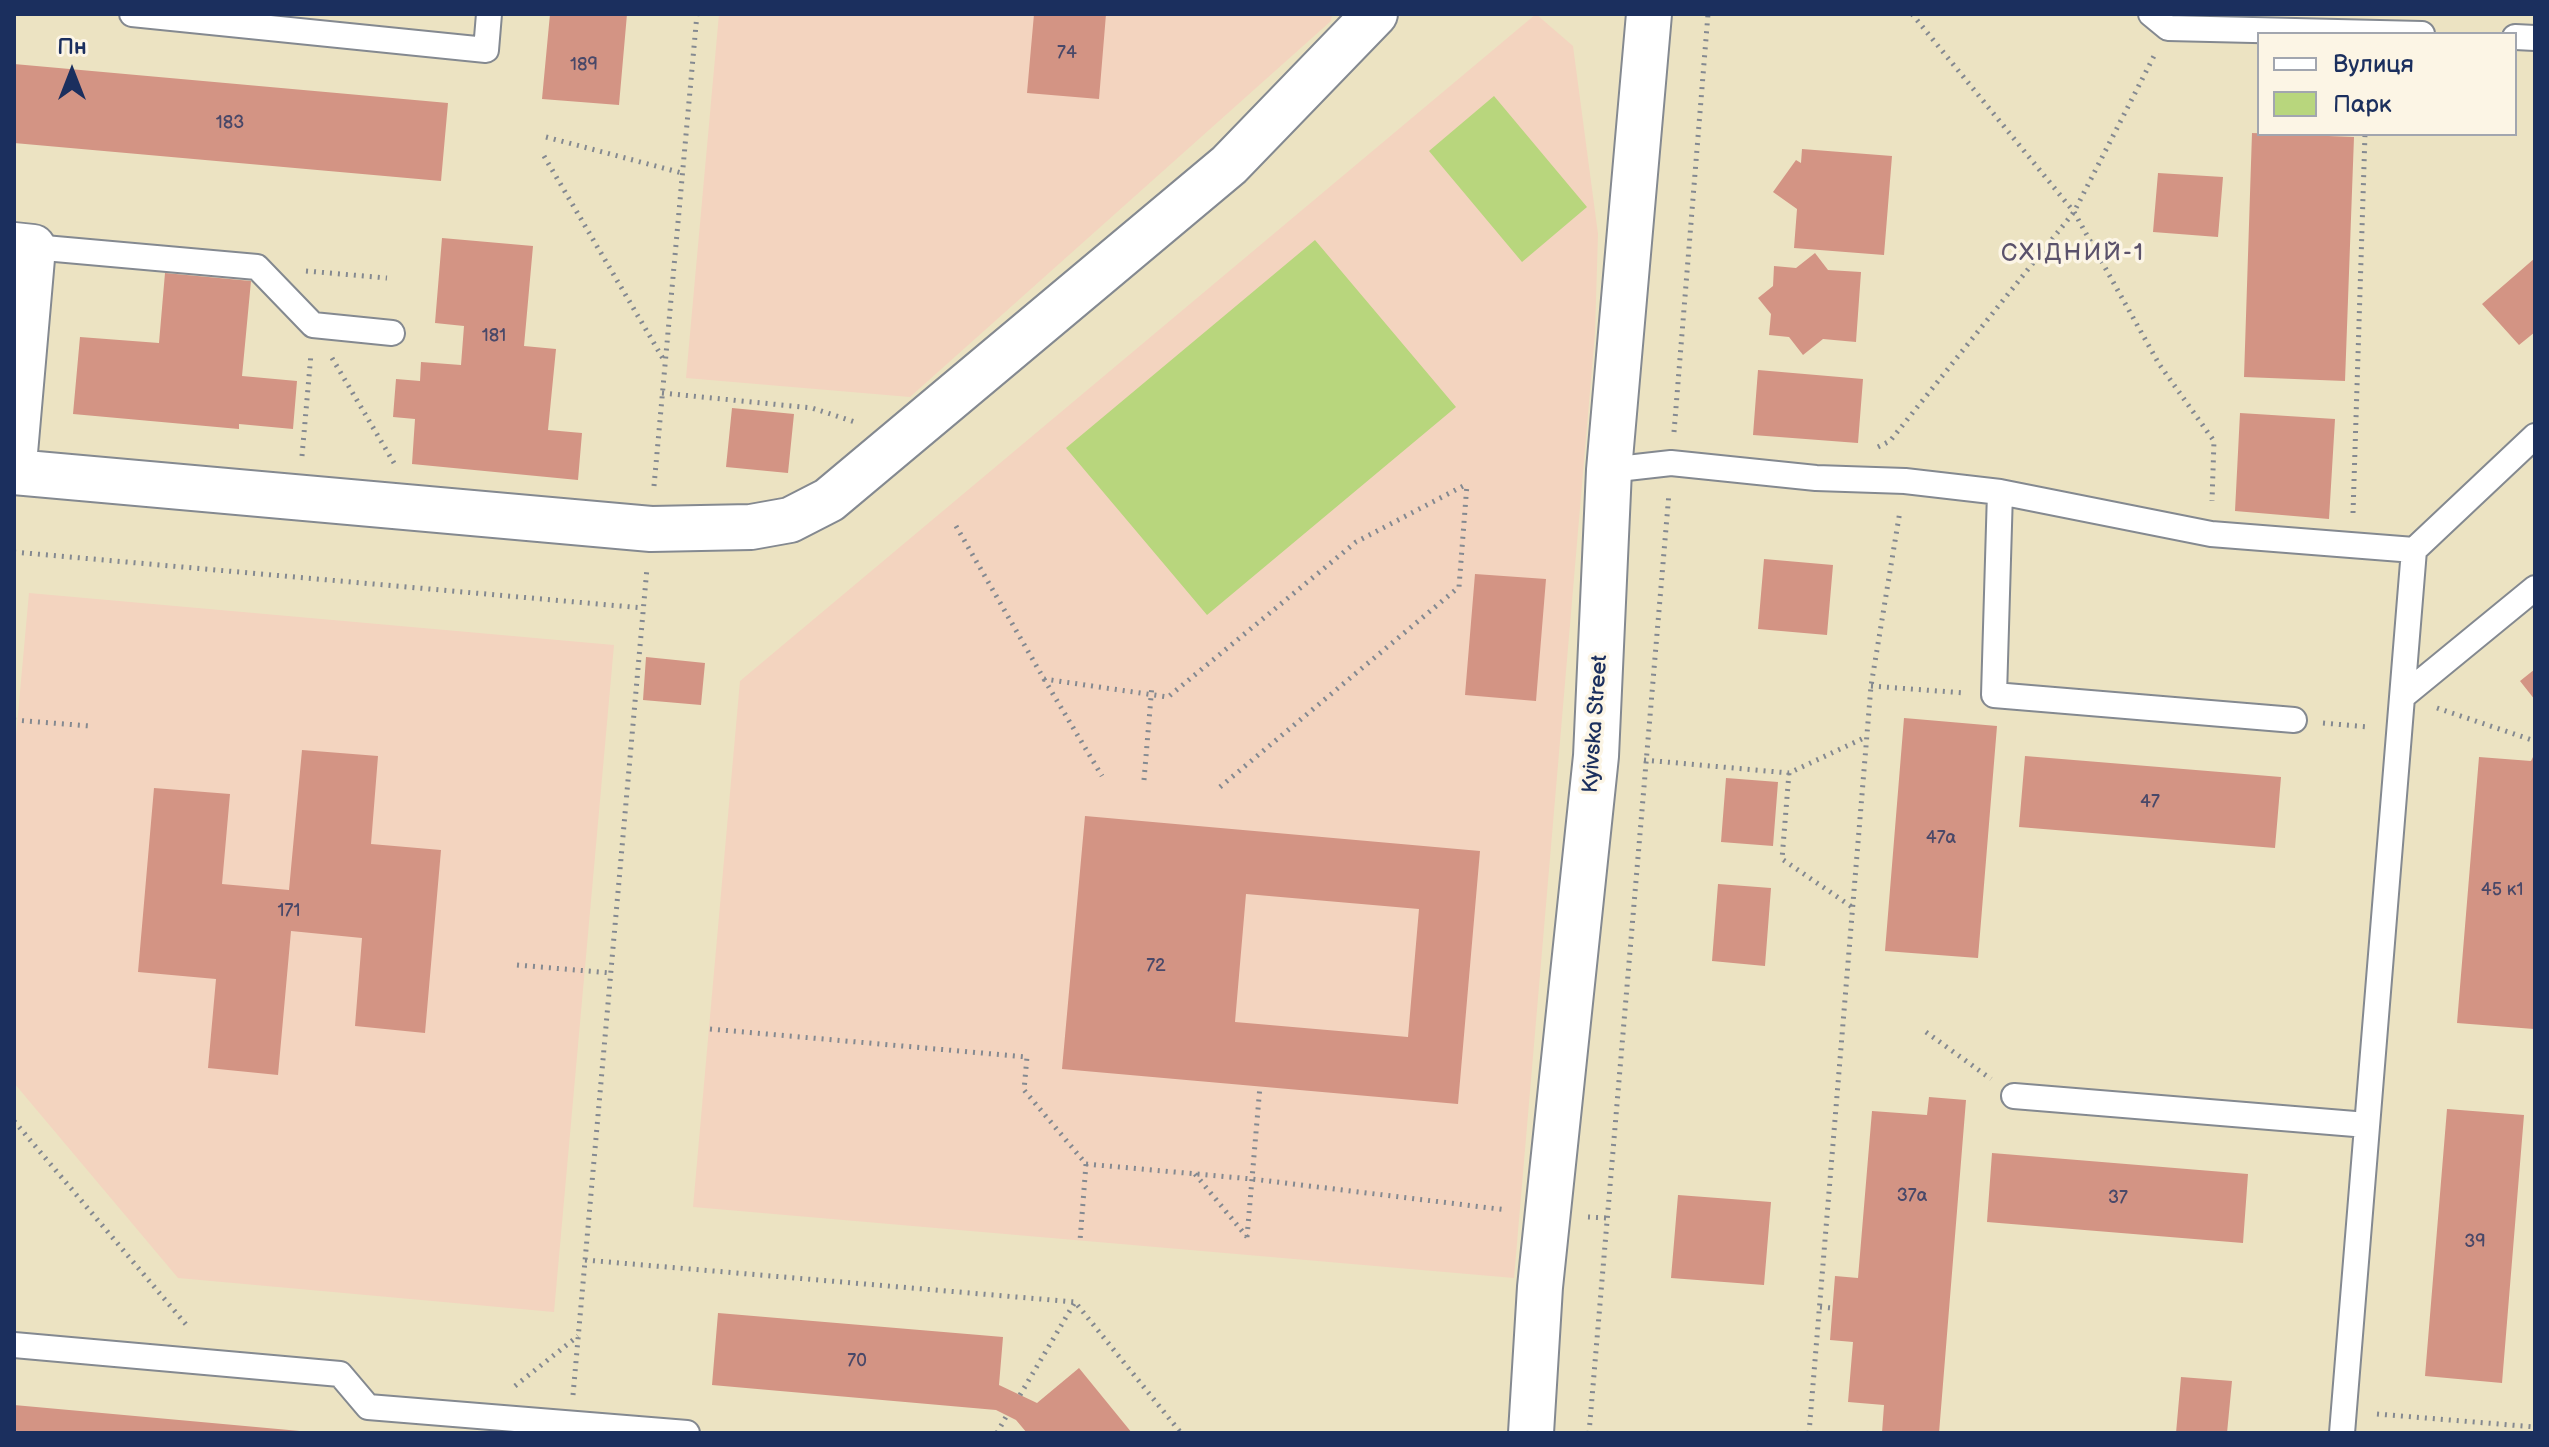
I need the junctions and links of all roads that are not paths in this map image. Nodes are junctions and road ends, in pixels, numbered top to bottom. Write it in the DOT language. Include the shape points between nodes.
graph roads {
  1 [pos="132,14"];
  2 [pos="489,14"];
  3 [pos="1375,14"];
  4 [pos="1649,14"];
  5 [pos="2160,21"];
  6 [pos="2382,32"];
  7 [pos="24,246"];
  8 [pos="392,333"];
  9 [pos="2535,436"];
  10 [pos="14,464"];
  11 [pos="1609,470"];
  12 [pos="14,472"];
  13 [pos="2000,492"];
  14 [pos="2414,550"];
  15 [pos="2535,588"];
  16 [pos="2402,697"];
  17 [pos="2294,720"];
  18 [pos="2014,1096"];
  19 [pos="2367,1125"];
  20 [pos="14,1345"];
  21 [pos="2343,1422"];
  22 [pos="687,1433"];
  23 [pos="1531,1433"];
  1 -- 2 [label="lane" via="486,50"];
  3 -- 12 [label="street" via="1229,165 829,500 790,520 751,527 651,529"];
  4 -- 11 [label="street, Kyivska Street"];
  5 -- 6 [label="lane"];
  7 -- 8 [label="lane" via="257,267 313,325"];
  7 -- 10 [label="street"];
  9 -- 14 [label="lane"];
  11 -- 13 [label="lane" via="1671,463"];
  11 -- 23 [label="street, Kyivska Street" via="1596,756"];
  13 -- 14 [label="lane" via="2211,534"];
  13 -- 17 [label="lane" via="1994,695"];
  14 -- 16 [label="lane"];
  15 -- 16 [label="lane"];
  16 -- 19 [label="lane"];
  18 -- 19 [label="lane"];
  19 -- 21 [label="lane"];
  20 -- 22 [label="lane" via="340,1374 368,1407"];
}
